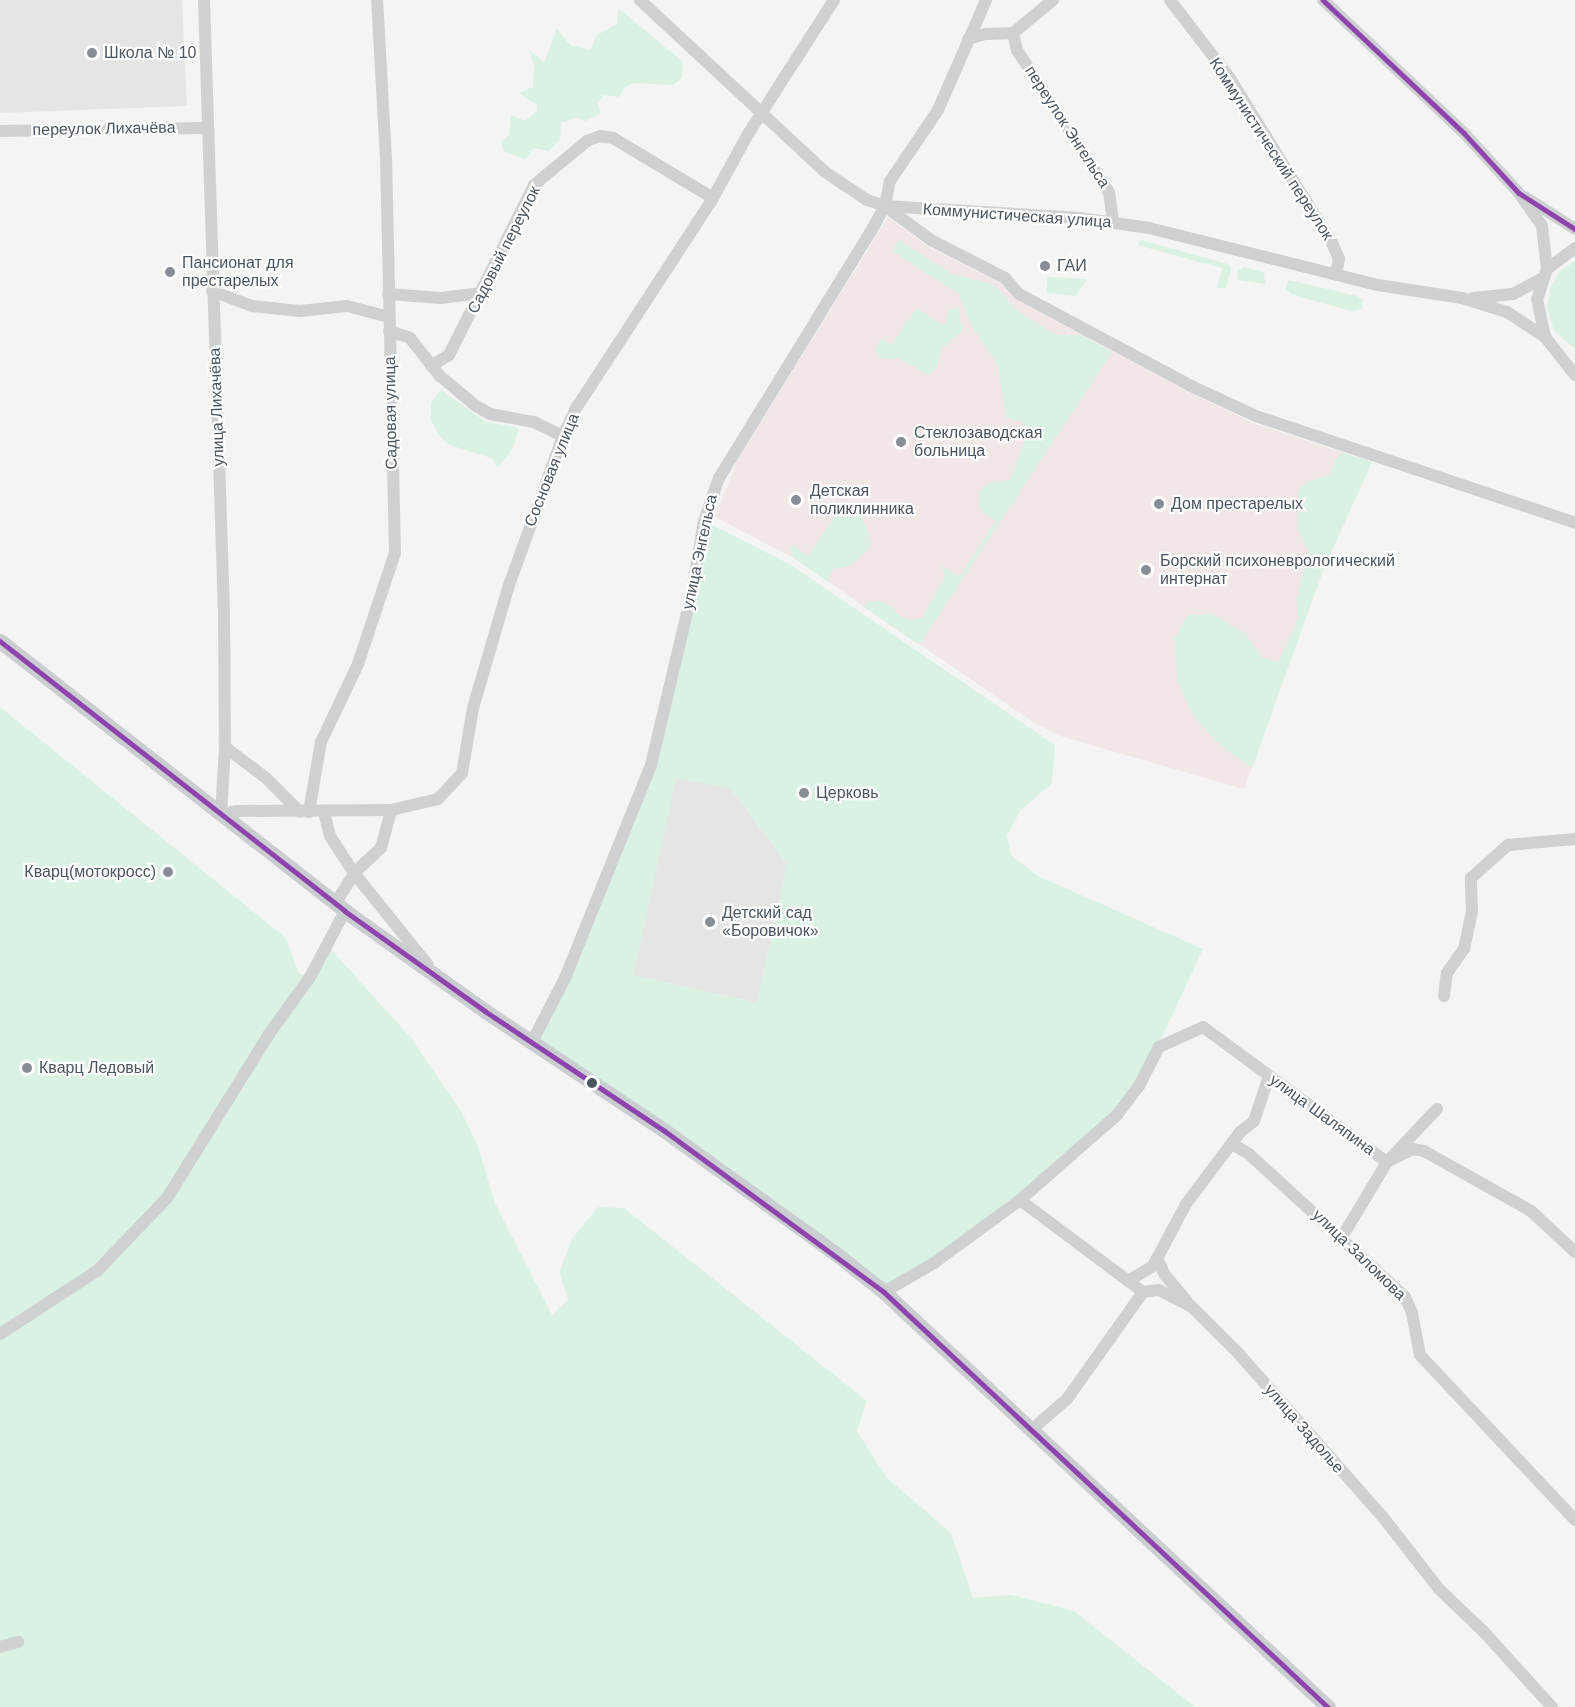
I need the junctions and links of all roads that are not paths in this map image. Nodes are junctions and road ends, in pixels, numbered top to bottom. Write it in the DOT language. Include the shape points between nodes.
graph roads {
  1 [pos="204,0"];
  2 [pos="377,0"];
  3 [pos="640,0"];
  4 [pos="834,0"];
  5 [pos="986,0"];
  6 [pos="1053,0"];
  7 [pos="1170,0"];
  8 [pos="1323,0"];
  9 [pos="1012,33"];
  10 [pos="968,39"];
  11 [pos="761,114"];
  12 [pos="207,128"];
  13 [pos="0,131"];
  14 [pos="1519,192"];
  15 [pos="713,198"];
  16 [pos="885,207"];
  17 [pos="1113,222"];
  18 [pos="1575,229"];
  19 [pos="1575,248"];
  20 [pos="1336,274"];
  21 [pos="1545,274"];
  22 [pos="212,291"];
  23 [pos="480,293"];
  24 [pos="388,294"];
  25 [pos="1462,298"];
  26 [pos="389,317"];
  27 [pos="389,331"];
  28 [pos="1545,337"];
  29 [pos="1558,349"];
  30 [pos="1575,358"];
  31 [pos="431,366"];
  32 [pos="1575,375"];
  33 [pos="562,436"];
  34 [pos="1575,524"];
  35 [pos="0,641"];
  36 [pos="225,747"];
  37 [pos="391,810"];
  38 [pos="305,812"];
  39 [pos="324,812"];
  40 [pos="221,814"];
  41 [pos="1575,839"];
  42 [pos="354,873"];
  43 [pos="340,907"];
  44 [pos="443,982"];
  45 [pos="1444,996"];
  46 [pos="532,1042"];
  47 [pos="1269,1076"];
  48 [pos="1437,1109"];
  49 [pos="1232,1144"];
  50 [pos="1387,1162"];
  51 [pos="1020,1200"];
  52 [pos="1342,1237"];
  53 [pos="1575,1252"];
  54 [pos="1157,1258"];
  55 [pos="1128,1281"];
  56 [pos="884,1292"];
  57 [pos="1143,1292"];
  58 [pos="1191,1306"];
  59 [pos="0,1334"];
  60 [pos="1031,1430"];
  61 [pos="1575,1520"];
  62 [pos="18,1641"];
  63 [pos="0,1647"];
  64 [pos="1328,1707"];
  65 [pos="1552,1707"];
  1 -- 12 [label="street, улица Лихачёва"];
  2 -- 24 [label="street, Садовая улица" via="386,159"];
  3 -- 11 [label="street, Коммунистическая улица"];
  4 -- 11 [label="street, Сосновая улица"];
  5 -- 10 [label="street, улица Энгельса"];
  6 -- 9 [label="street"];
  7 -- 20 [label="street, Коммунистический переулок" via="1229,77 1332,243 1339,259"];
  8 -- 14 [label="street" via="1464,133"];
  9 -- 10 [label="street"];
  9 -- 17 [label="street, переулок Энгельса" via="1017,50 1109,192"];
  10 -- 16 [label="street, улица Энгельса" via="938,110 890,181"];
  11 -- 15 [label="street, Сосновая улица"];
  11 -- 16 [label="street, Коммунистическая улица" via="854,194"];
  12 -- 13 [label="street, переулок Лихачёва"];
  12 -- 22 [label="street, улица Лихачёва"];
  14 -- 18 [label="street"];
  14 -- 21 [label="street" via="1542,226"];
  15 -- 23 [label="street, Садовый переулок" via="613,138 600,136 587,141 534,185"];
  15 -- 33 [label="street, Сосновая улица" via="579,403"];
  16 -- 17 [label="street, Коммунистическая улица"];
  16 -- 34 [label="street" via="931,240 1005,278 1019,294 1245,411"];
  16 -- 46 [label="street, улица Энгельса" via="719,478 704,521 692,592 651,765 565,978"];
  17 -- 20 [label="street, Коммунистическая улица"];
  19 -- 21 [label="street, Коммунистическая улица"];
  20 -- 25 [label="street, Коммунистическая улица"];
  21 -- 25 [label="street, Коммунистическая улица" via="1513,294"];
  21 -- 28 [label="street" via="1537,299"];
  22 -- 26 [label="street" via="274,309 347,306"];
  22 -- 36 [label="street, улица Лихачёва"];
  23 -- 24 [label="street" via="441,298"];
  23 -- 31 [label="street, Садовый переулок" via="449,355"];
  24 -- 26 [label="street, Садовая улица"];
  25 -- 28 [label="street, Коммунистическая улица" via="1507,312"];
  26 -- 27 [label="street, Садовая улица"];
  27 -- 31 [label="street" via="410,338"];
  27 -- 38 [label="street, Садовая улица" via="395,553 358,664 321,742"];
  28 -- 29 [label="street, Коммунистическая улица"];
  29 -- 30 [label="street"];
  29 -- 32 [label="street"];
  31 -- 33 [label="street" via="490,414 534,422"];
  33 -- 37 [label="street, Сосновая улица" via="508,588 473,708 462,773 438,799"];
  35 -- 40 [label="main road"];
  36 -- 38 [label="street"];
  36 -- 40 [label="street, улица Лихачёва"];
  37 -- 39 [label="street, Сосновая улица"];
  37 -- 42 [label="street" via="381,848"];
  38 -- 39 [label="street, Сосновая улица"];
  38 -- 40 [label="street, Сосновая улица"];
  39 -- 42 [label="street" via="330,836"];
  40 -- 43 [label="main road"];
  41 -- 45 [label="street" via="1508,845 1471,878 1472,912 1464,950 1447,973"];
  42 -- 43 [label="street"];
  42 -- 44 [label="street"];
  43 -- 44 [label="main road"];
  43 -- 59 [label="street" via="310,977 268,1034 167,1198 97,1272"];
  44 -- 46 [label="main road"];
  46 -- 56 [label="main road" via="800,1227"];
  47 -- 49 [label="street" via="1254,1121"];
  47 -- 50 [label="street, улица Шаляпина"];
  47 -- 51 [label="street, улица Шаляпина" via="1203,1027 1159,1047 1139,1086 1117,1114"];
  48 -- 50 [label="street"];
  49 -- 52 [label="street, улица Заломова" via="1249,1154"];
  49 -- 54 [label="street" via="1186,1204"];
  50 -- 52 [label="street"];
  50 -- 53 [label="street, улица Шаляпина" via="1412,1149 1424,1151 1531,1211"];
  51 -- 55 [label="street, улица Задолье"];
  51 -- 56 [label="street" via="934,1263"];
  52 -- 61 [label="street, улица Заломова" via="1410,1304 1420,1354"];
  54 -- 55 [label="street" via="1149,1271"];
  54 -- 58 [label="street"];
  55 -- 57 [label="street, улица Задолье"];
  56 -- 60 [label="main road"];
  57 -- 58 [label="street, улица Задолье" via="1159,1290"];
  57 -- 60 [label="street" via="1067,1399"];
  58 -- 65 [label="street, улица Задолье" via="1239,1354 1382,1516 1438,1589 1484,1632"];
  60 -- 64 [label="main road"];
  62 -- 63 [label="street"];
}
